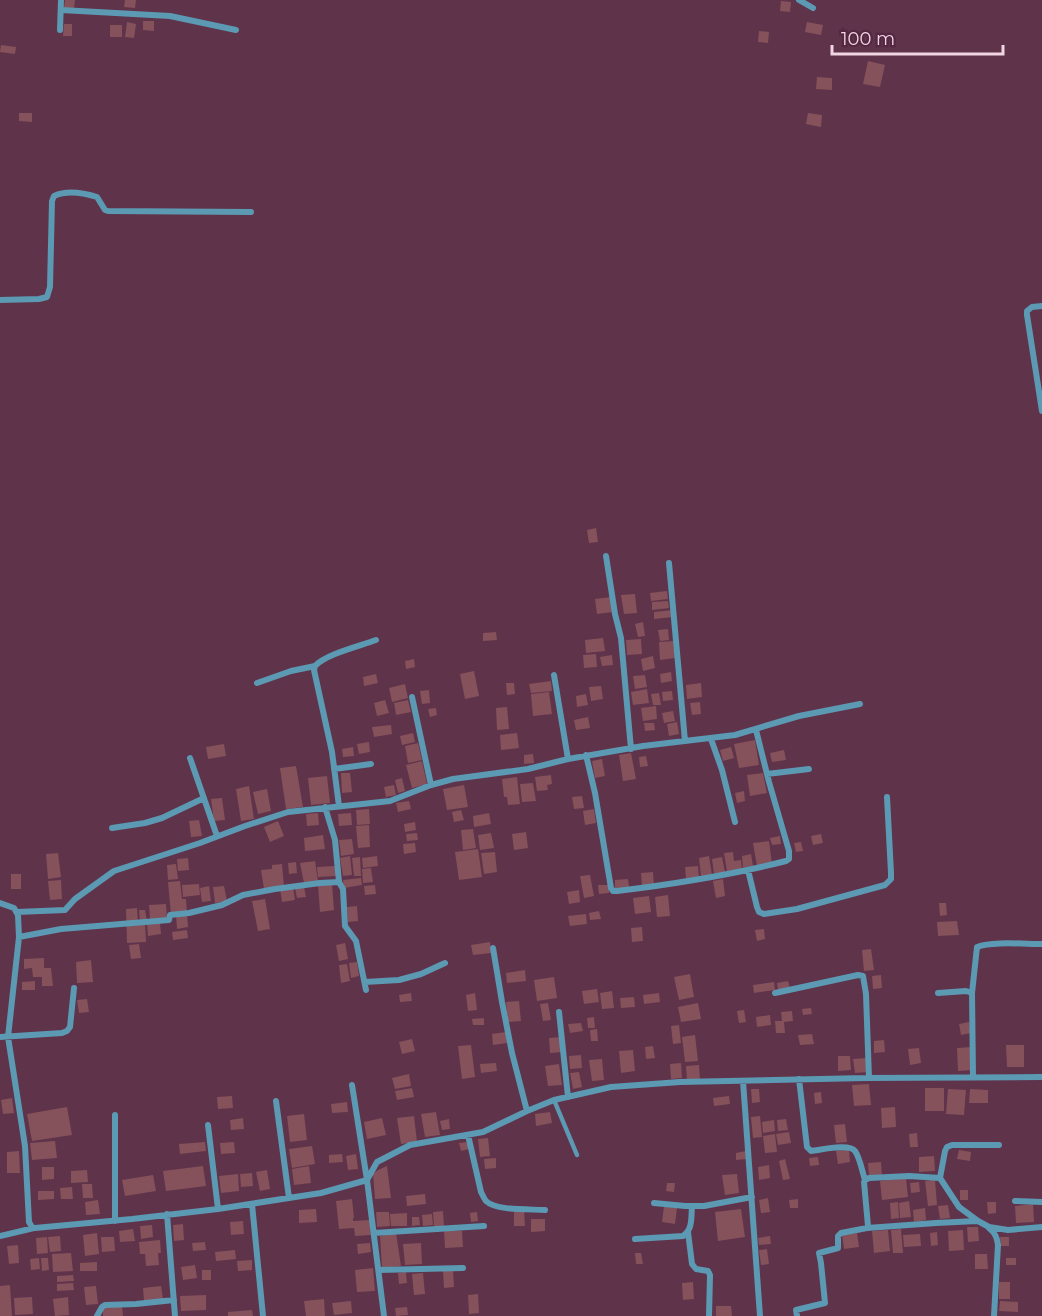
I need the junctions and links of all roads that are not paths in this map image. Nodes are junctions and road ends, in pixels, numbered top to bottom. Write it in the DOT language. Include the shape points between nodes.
graph roads {
  1 [pos="61,0"];
  2 [pos="799,0"];
  3 [pos="813,8"];
  4 [pos="61,10"];
  5 [pos="60,30"];
  6 [pos="236,30"];
  7 [pos="251,212"];
  8 [pos="0,300"];
  9 [pos="1042,306"];
  10 [pos="1042,411"];
  11 [pos="606,556"];
  12 [pos="669,563"];
  13 [pos="376,640"];
  14 [pos="315,666"];
  15 [pos="554,675"];
  16 [pos="257,683"];
  17 [pos="412,697"];
  18 [pos="861,704"];
  19 [pos="756,730"];
  20 [pos="711,739"];
  21 [pos="685,741"];
  22 [pos="630,748"];
  23 [pos="586,755"];
  24 [pos="190,758"];
  25 [pos="568,759"];
  26 [pos="371,764"];
  27 [pos="334,769"];
  28 [pos="809,769"];
  29 [pos="767,774"];
  30 [pos="431,785"];
  31 [pos="887,797"];
  32 [pos="204,798"];
  33 [pos="339,806"];
  34 [pos="325,807"];
  35 [pos="735,822"];
  36 [pos="112,828"];
  37 [pos="217,836"];
  38 [pos="748,870"];
  39 [pos="339,882"];
  40 [pos="0,903"];
  41 [pos="17,912"];
  42 [pos="19,937"];
  43 [pos="1042,944"];
  44 [pos="493,948"];
  45 [pos="445,963"];
  46 [pos="365,982"];
  47 [pos="74,988"];
  48 [pos="366,990"];
  49 [pos="775,993"];
  50 [pos="938,993"];
  51 [pos="972,993"];
  52 [pos="559,1012"];
  53 [pos="0,1037"];
  54 [pos="8,1037"];
  55 [pos="973,1077"];
  56 [pos="1042,1077"];
  57 [pos="869,1078"];
  58 [pos="799,1079"];
  59 [pos="743,1081"];
  60 [pos="352,1085"];
  61 [pos="568,1097"];
  62 [pos="554,1100"];
  63 [pos="276,1101"];
  64 [pos="527,1111"];
  65 [pos="115,1115"];
  66 [pos="208,1125"];
  67 [pos="468,1135"];
  68 [pos="999,1145"];
  69 [pos="577,1155"];
  70 [pos="940,1178"];
  71 [pos="367,1180"];
  72 [pos="865,1180"];
  73 [pos="752,1197"];
  74 [pos="289,1198"];
  75 [pos="1015,1201"];
  76 [pos="1042,1202"];
  77 [pos="654,1203"];
  78 [pos="252,1204"];
  79 [pos="692,1206"];
  80 [pos="218,1209"];
  81 [pos="545,1210"];
  82 [pos="167,1214"];
  83 [pos="115,1221"];
  84 [pos="978,1221"];
  85 [pos="484,1227"];
  86 [pos="989,1227"];
  87 [pos="1042,1227"];
  88 [pos="34,1228"];
  89 [pos="867,1228"];
  90 [pos="688,1232"];
  91 [pos="374,1233"];
  92 [pos="0,1236"];
  93 [pos="635,1239"];
  94 [pos="463,1268"];
  95 [pos="379,1270"];
  96 [pos="174,1300"];
  97 [pos="97,1316"];
  98 [pos="175,1316"];
  99 [pos="263,1316"];
  100 [pos="384,1316"];
  101 [pos="710,1316"];
  102 [pos="760,1316"];
  103 [pos="797,1316"];
  104 [pos="994,1316"];
  1 -- 4 [label="street"];
  2 -- 3 [label="street"];
  4 -- 5 [label="street"];
  4 -- 6 [label="street" via="170,16"];
  7 -- 8 [label="street" via="108,211 97,197 58,194 51,208 47,297"];
  9 -- 10 [label="street" via="1030,309 1027,315"];
  11 -- 22 [label="street" via="621,638"];
  12 -- 21 [label="street"];
  13 -- 14 [label="street"];
  14 -- 16 [label="street"];
  14 -- 27 [label="street"];
  15 -- 25 [label="street"];
  17 -- 30 [label="street"];
  18 -- 19 [label="street" via="799,716"];
  19 -- 20 [label="street"];
  19 -- 29 [label="street"];
  20 -- 21 [label="street"];
  20 -- 35 [label="street"];
  21 -- 22 [label="street"];
  22 -- 23 [label="street"];
  23 -- 25 [label="street"];
  23 -- 38 [label="street" via="613,891"];
  24 -- 32 [label="street"];
  25 -- 30 [label="street"];
  26 -- 27 [label="street"];
  27 -- 33 [label="street"];
  28 -- 29 [label="street"];
  29 -- 38 [label="street" via="790,856 786,861"];
  30 -- 33 [label="street" via="390,801"];
  31 -- 38 [label="street" via="891,879 885,885 764,914 757,907"];
  32 -- 36 [label="street" via="162,818"];
  32 -- 37 [label="street"];
  33 -- 34 [label="street"];
  34 -- 37 [label="street" via="288,812"];
  34 -- 39 [label="street" via="335,840"];
  37 -- 41 [label="street" via="114,871 65,910"];
  39 -- 42 [label="street" via="243,895 222,905 170,915 169,920 61,929"];
  39 -- 46 [label="street" via="343,889 345,926 356,941"];
  40 -- 41 [label="street"];
  41 -- 42 [label="street"];
  42 -- 54 [label="street"];
  43 -- 51 [label="street" via="977,947"];
  44 -- 64 [label="street"];
  45 -- 46 [label="street" via="399,980"];
  46 -- 48 [label="street"];
  47 -- 54 [label="street" via="67,1031"];
  49 -- 57 [label="street" via="864,976"];
  50 -- 51 [label="street"];
  51 -- 55 [label="street"];
  52 -- 61 [label="street"];
  53 -- 54 [label="street"];
  54 -- 88 [label="street" via="25,1146 29,1222"];
  55 -- 56 [label="street"];
  55 -- 57 [label="street"];
  57 -- 58 [label="street"];
  58 -- 59 [label="street"];
  58 -- 72 [label="street" via="807,1147 811,1151 852,1148"];
  59 -- 61 [label="street" via="611,1087"];
  59 -- 73 [label="street"];
  60 -- 71 [label="street"];
  61 -- 62 [label="street"];
  62 -- 64 [label="street"];
  62 -- 69 [label="lane"];
  63 -- 74 [label="street"];
  64 -- 67 [label="street"];
  65 -- 83 [label="street"];
  66 -- 80 [label="street"];
  67 -- 71 [label="street" via="410,1145 377,1162"];
  67 -- 81 [label="street" via="485,1201 503,1208"];
  68 -- 70 [label="street" via="947,1147"];
  70 -- 72 [label="street"];
  70 -- 84 [label="street" via="959,1207"];
  71 -- 74 [label="street"];
  71 -- 91 [label="street"];
  72 -- 89 [label="street"];
  73 -- 79 [label="street"];
  73 -- 102 [label="street"];
  74 -- 78 [label="street"];
  75 -- 76 [label="street"];
  77 -- 79 [label="street"];
  78 -- 80 [label="street"];
  78 -- 99 [label="street"];
  79 -- 90 [label="street"];
  80 -- 82 [label="street"];
  82 -- 83 [label="street"];
  82 -- 96 [label="street"];
  83 -- 88 [label="street"];
  84 -- 86 [label="street"];
  84 -- 89 [label="street"];
  85 -- 91 [label="street"];
  86 -- 87 [label="street"];
  86 -- 104 [label="street" via="998,1239"];
  88 -- 92 [label="street"];
  89 -- 103 [label="street" via="841,1233 838,1248 819,1253 825,1303 796,1310"];
  90 -- 93 [label="street" via="682,1236"];
  90 -- 101 [label="street" via="692,1264 710,1275"];
  91 -- 95 [label="street"];
  94 -- 95 [label="street"];
  95 -- 100 [label="street"];
  96 -- 97 [label="street" via="104,1305"];
  96 -- 98 [label="street"];
}
